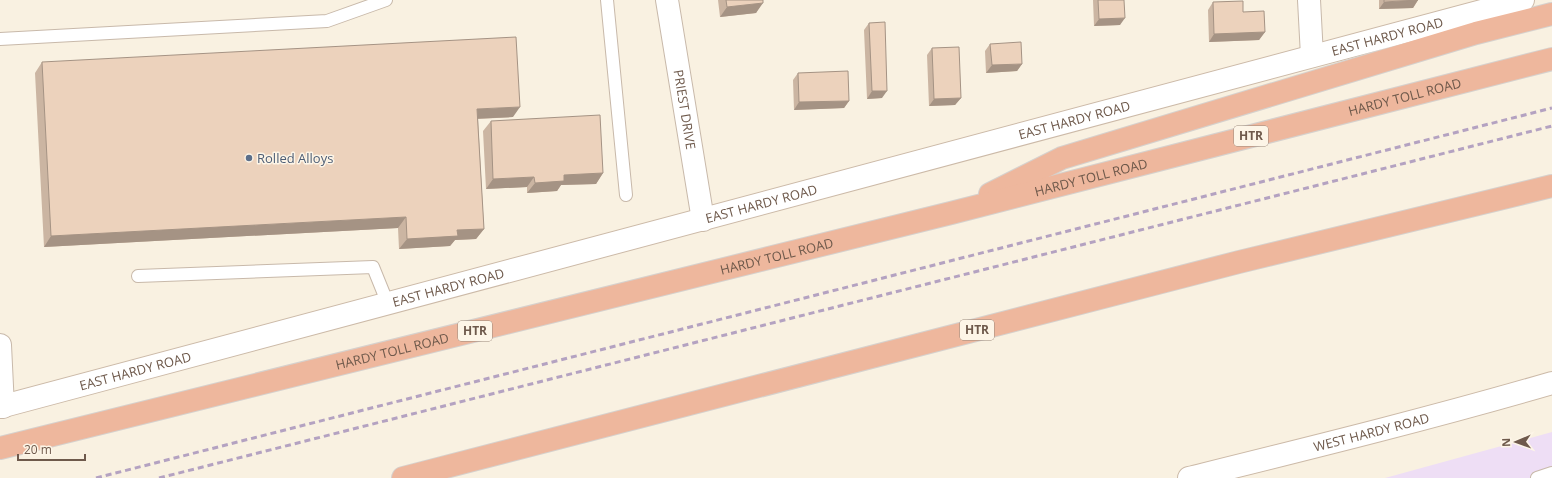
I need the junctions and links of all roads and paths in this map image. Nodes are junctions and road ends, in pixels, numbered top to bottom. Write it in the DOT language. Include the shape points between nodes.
graph roads {
  1 [pos="386,0"];
  2 [pos="607,0"];
  3 [pos="667,0"];
  4 [pos="1309,0"];
  5 [pos="1523,0"];
  6 [pos="1552,14"];
  7 [pos="0,39"];
  8 [pos="1312,56"];
  9 [pos="1552,59"];
  10 [pos="1552,186"];
  11 [pos="626,195"];
  12 [pos="951,214"];
  13 [pos="703,220"];
  14 [pos="138,276"];
  15 [pos="388,304"];
  16 [pos="0,345"];
  17 [pos="1552,383"];
  18 [pos="2,407"];
  19 [pos="0,448"];
  20 [pos="1552,474"];
  21 [pos="403,478"];
  22 [pos="1189,478"];
  23 [pos="1538,478"];
  1 -- 7 [label="lane" via="327,21"];
  2 -- 11 [label="lane"];
  3 -- 13 [label="main road, PRIEST DRIVE"];
  4 -- 8 [label="main road"];
  5 -- 8 [label="main road, EAST HARDY ROAD"];
  6 -- 12 [label="highway" via="1476,32 1062,158"];
  8 -- 13 [label="main road, EAST HARDY ROAD"];
  9 -- 12 [label="highway, HARDY TOLL ROAD / HTR"];
  10 -- 21 [label="highway, HTR" via="1239,262"];
  12 -- 19 [label="highway, HARDY TOLL ROAD / HTR"];
  13 -- 15 [label="main road, EAST HARDY ROAD"];
  14 -- 15 [label="lane" via="373,266"];
  15 -- 18 [label="main road, EAST HARDY ROAD"];
  16 -- 18 [label="main road"];
  17 -- 22 [label="main road, WEST HARDY ROAD"];
  20 -- 23 [label="lane"];
}
